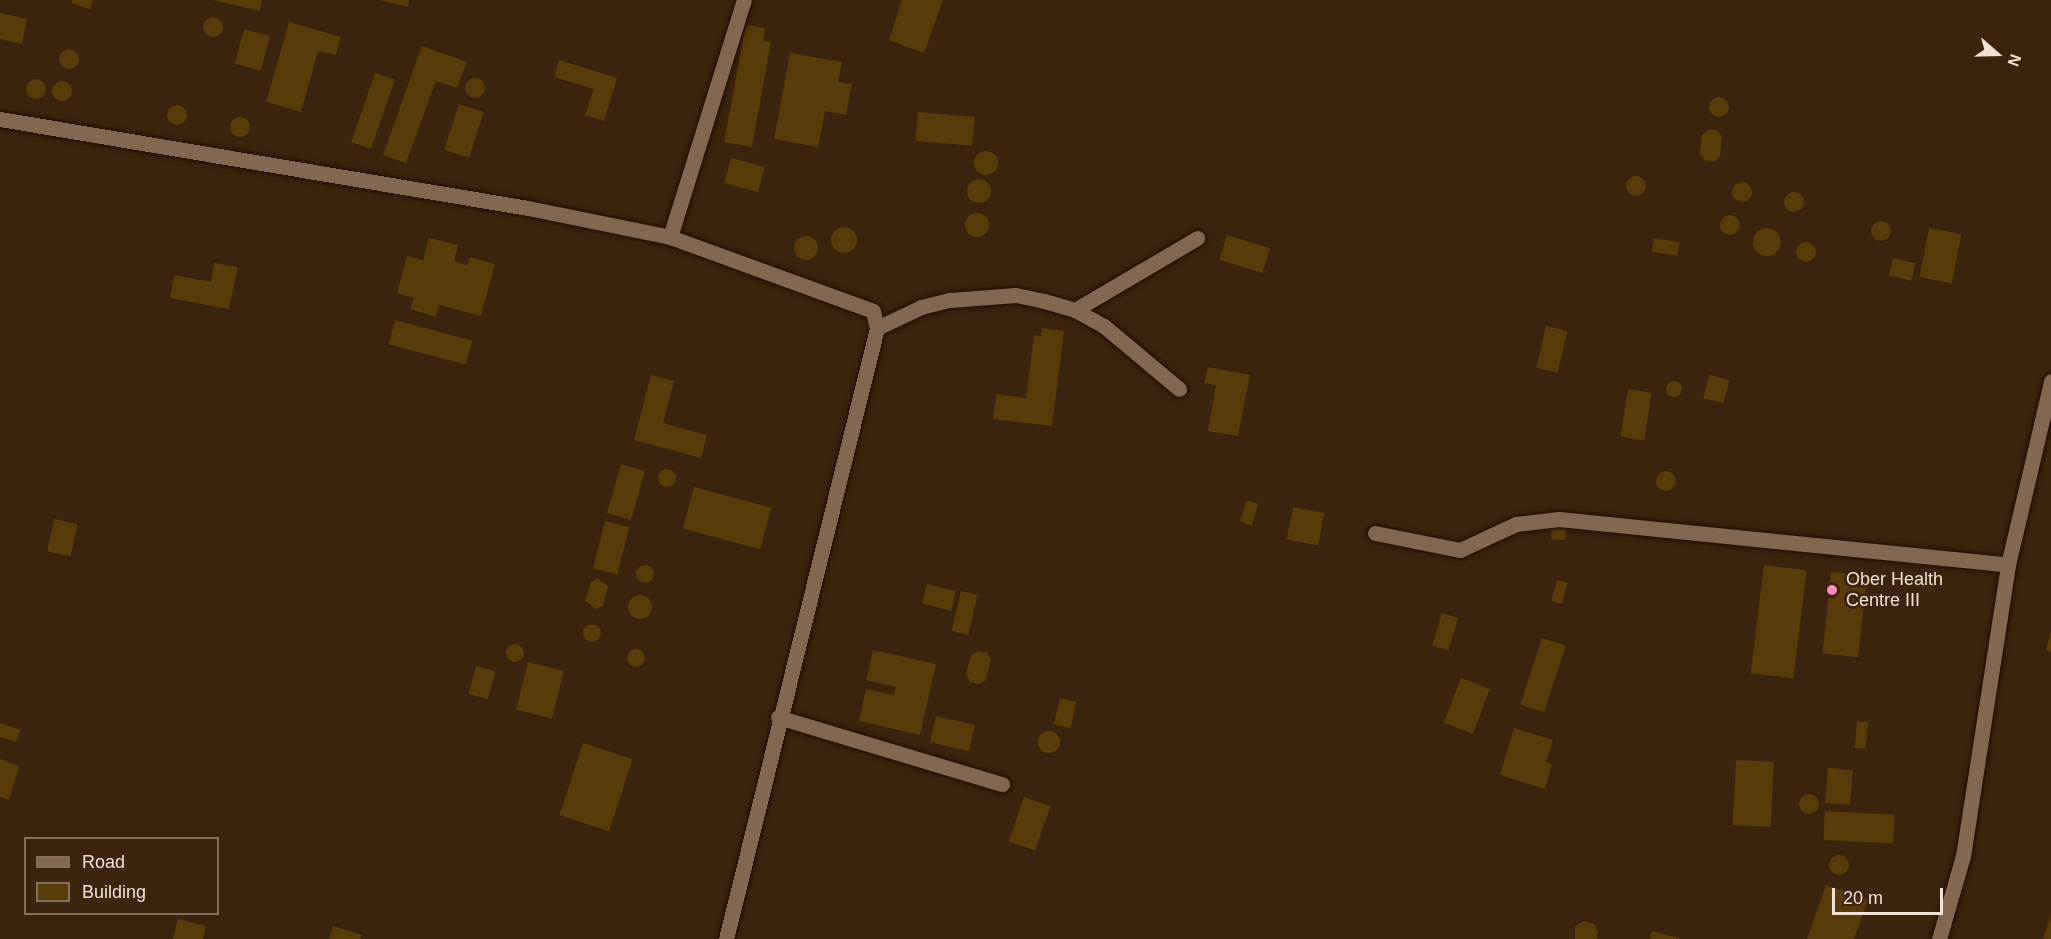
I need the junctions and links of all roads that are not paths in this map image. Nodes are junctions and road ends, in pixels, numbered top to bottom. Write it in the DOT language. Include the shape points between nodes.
graph roads {
  1 [pos="744,0"];
  2 [pos="0,119"];
  3 [pos="669,237"];
  4 [pos="1197,238"];
  5 [pos="1075,310"];
  6 [pos="877,328"];
  7 [pos="2051,381"];
  8 [pos="1179,389"];
  9 [pos="2044,435"];
  10 [pos="1376,533"];
  11 [pos="2008,565"];
  12 [pos="778,717"];
  13 [pos="1002,784"];
  14 [pos="726,939"];
  15 [pos="1939,939"];
  1 -- 3 [label="street"];
  2 -- 3 [label="street" via="505,204"];
  3 -- 6 [label="street" via="860,304 873,310"];
  4 -- 5 [label="street"];
  5 -- 6 [label="street" via="1016,295 979,296 921,307"];
  5 -- 8 [label="street" via="1104,326"];
  6 -- 12 [label="street"];
  7 -- 9 [label="street"];
  9 -- 11 [label="street"];
  10 -- 11 [label="street" via="1460,550 1516,524 1559,519"];
  11 -- 15 [label="street" via="1964,856"];
  12 -- 13 [label="street"];
  12 -- 14 [label="street"];
}
